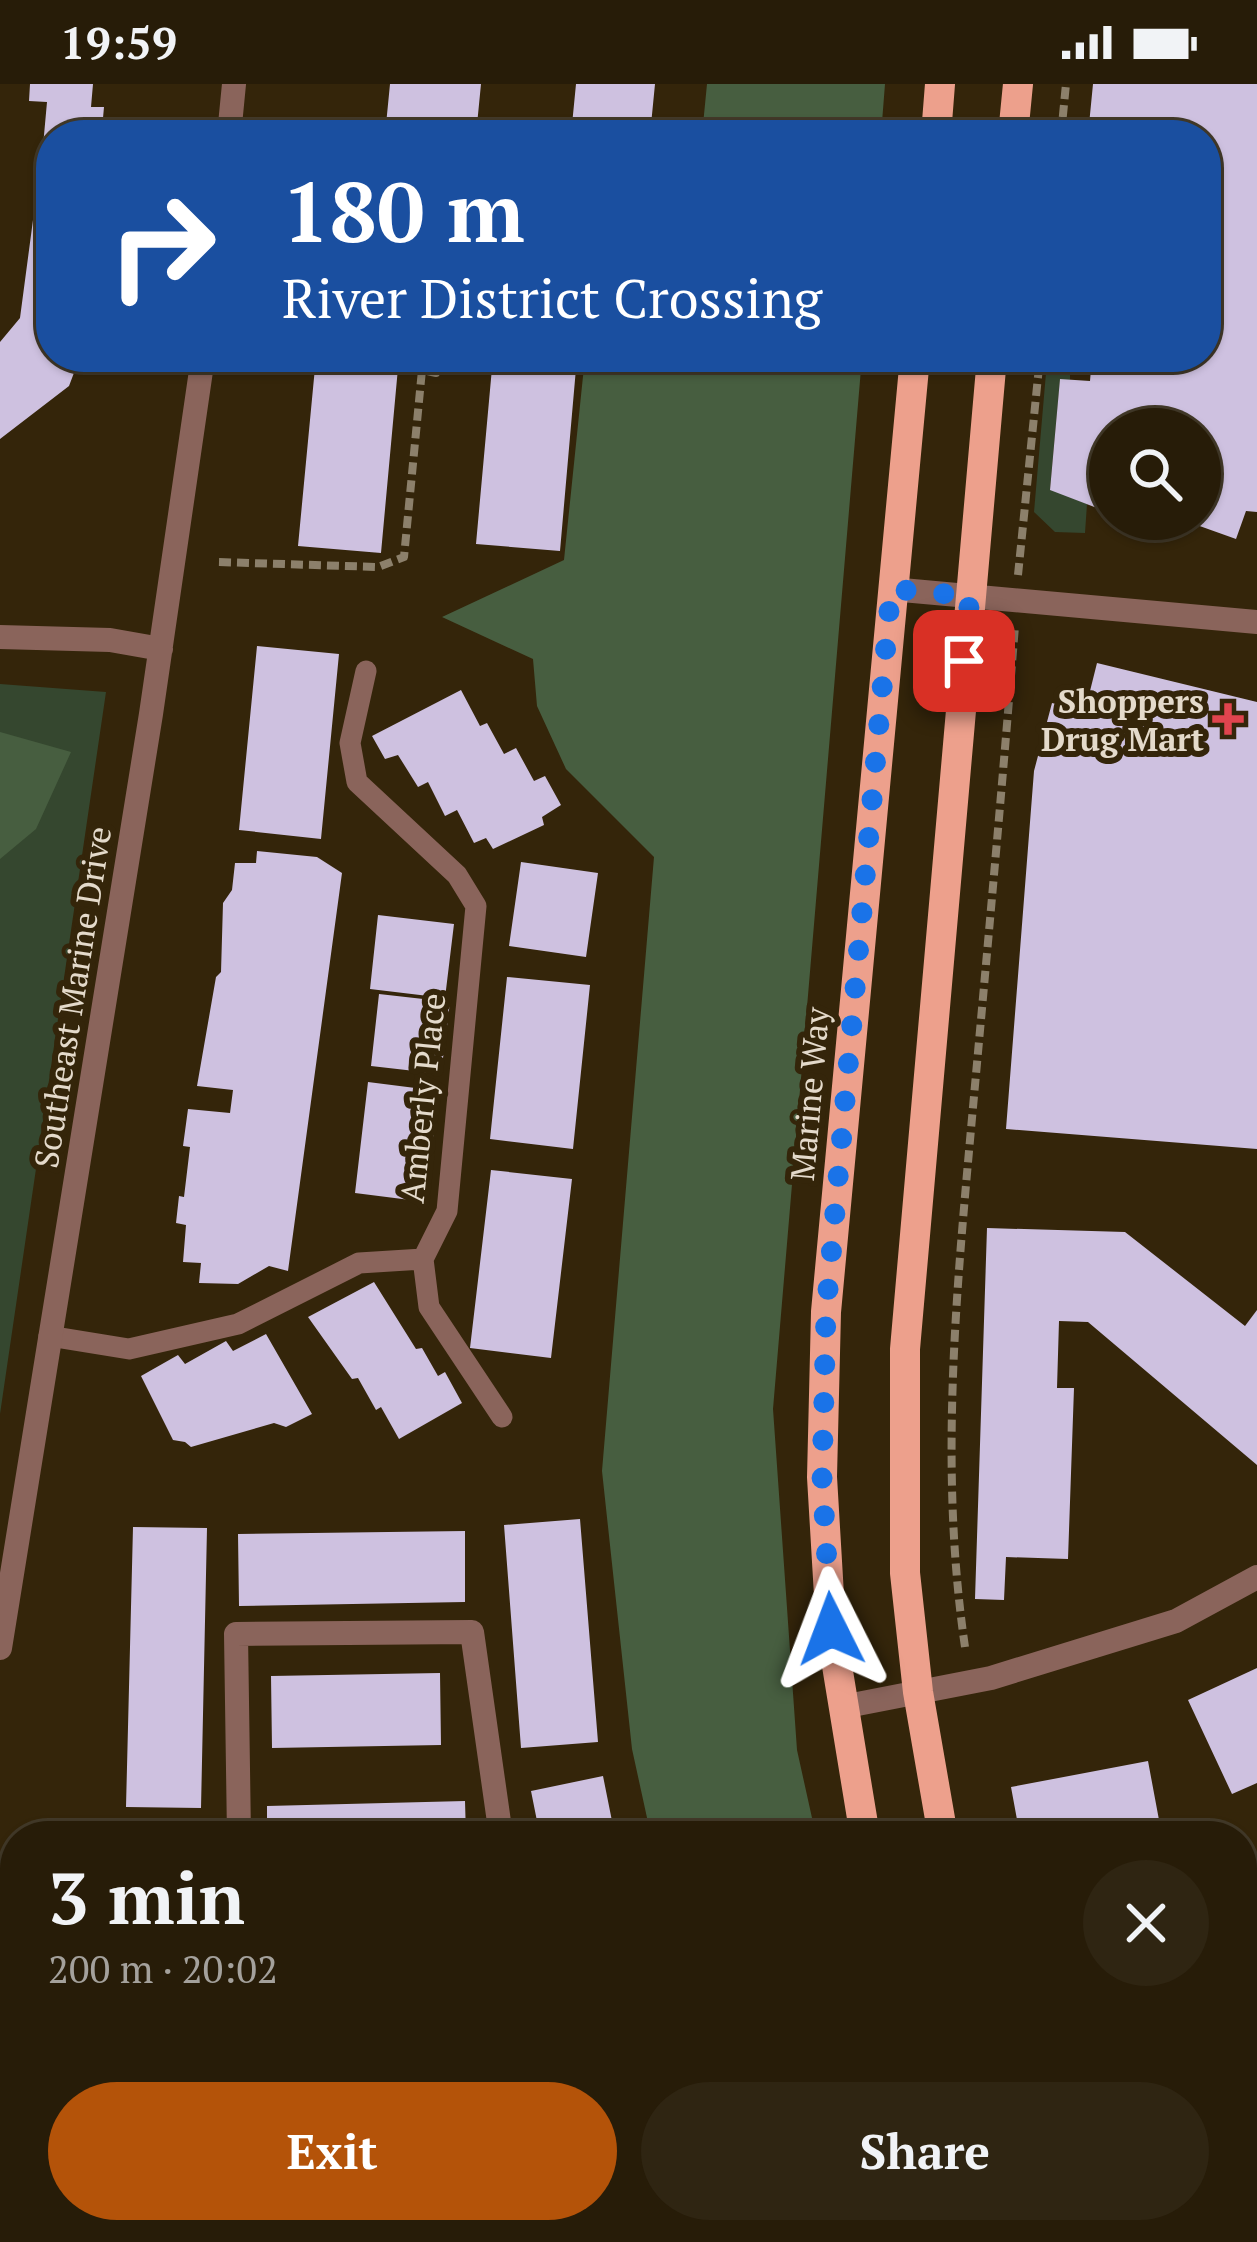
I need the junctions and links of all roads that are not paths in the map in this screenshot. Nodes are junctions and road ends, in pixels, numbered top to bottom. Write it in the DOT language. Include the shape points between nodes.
graph roads {
  1 [pos="234,84"];
  2 [pos="940,84"];
  3 [pos="1018,84"];
  4 [pos="230,120"];
  5 [pos="937,120"];
  6 [pos="1014,120"];
  7 [pos="201,372"];
  8 [pos="913,372"];
  9 [pos="991,372"];
  10 [pos="891,589"];
  11 [pos="970,596"];
  12 [pos="1257,622"];
  13 [pos="0,637"];
  14 [pos="161,649"];
  15 [pos="365,671"];
  16 [pos="423,1259"];
  17 [pos="50,1336"];
  18 [pos="502,1417"];
  19 [pos="1257,1577"];
  20 [pos="0,1648"];
  21 [pos="918,1692"];
  22 [pos="842,1707"];
  23 [pos="239,1821"];
  24 [pos="499,1821"];
  25 [pos="862,1821"];
  26 [pos="940,1821"];
  1 -- 4 [label="street"];
  2 -- 5 [label="main road"];
  3 -- 6 [label="main road"];
  7 -- 14 [label="street, Southeast Marine Drive"];
  8 -- 10 [label="main road, Marine Way"];
  9 -- 11 [label="main road"];
  10 -- 11 [label="street"];
  10 -- 22 [label="main road, Marine Way" via="826,1312 822,1477"];
  11 -- 12 [label="street"];
  11 -- 21 [label="main road" via="905,1349 905,1573"];
  13 -- 14 [label="street"];
  14 -- 17 [label="street, Southeast Marine Drive"];
  15 -- 16 [label="lane, Amberly Place" via="350,743 357,782 457,875 476,906 447,1211"];
  16 -- 17 [label="lane" via="358,1263 238,1324 129,1349"];
  16 -- 18 [label="lane" via="429,1307"];
  17 -- 20 [label="street, Southeast Marine Drive"];
  19 -- 21 [label="street" via="1176,1621"];
  21 -- 22 [label="street"];
  21 -- 26 [label="main road"];
  22 -- 25 [label="main road, Marine Way"];
  23 -- 24 [label="street" via="236,1634 472,1632"];
}
